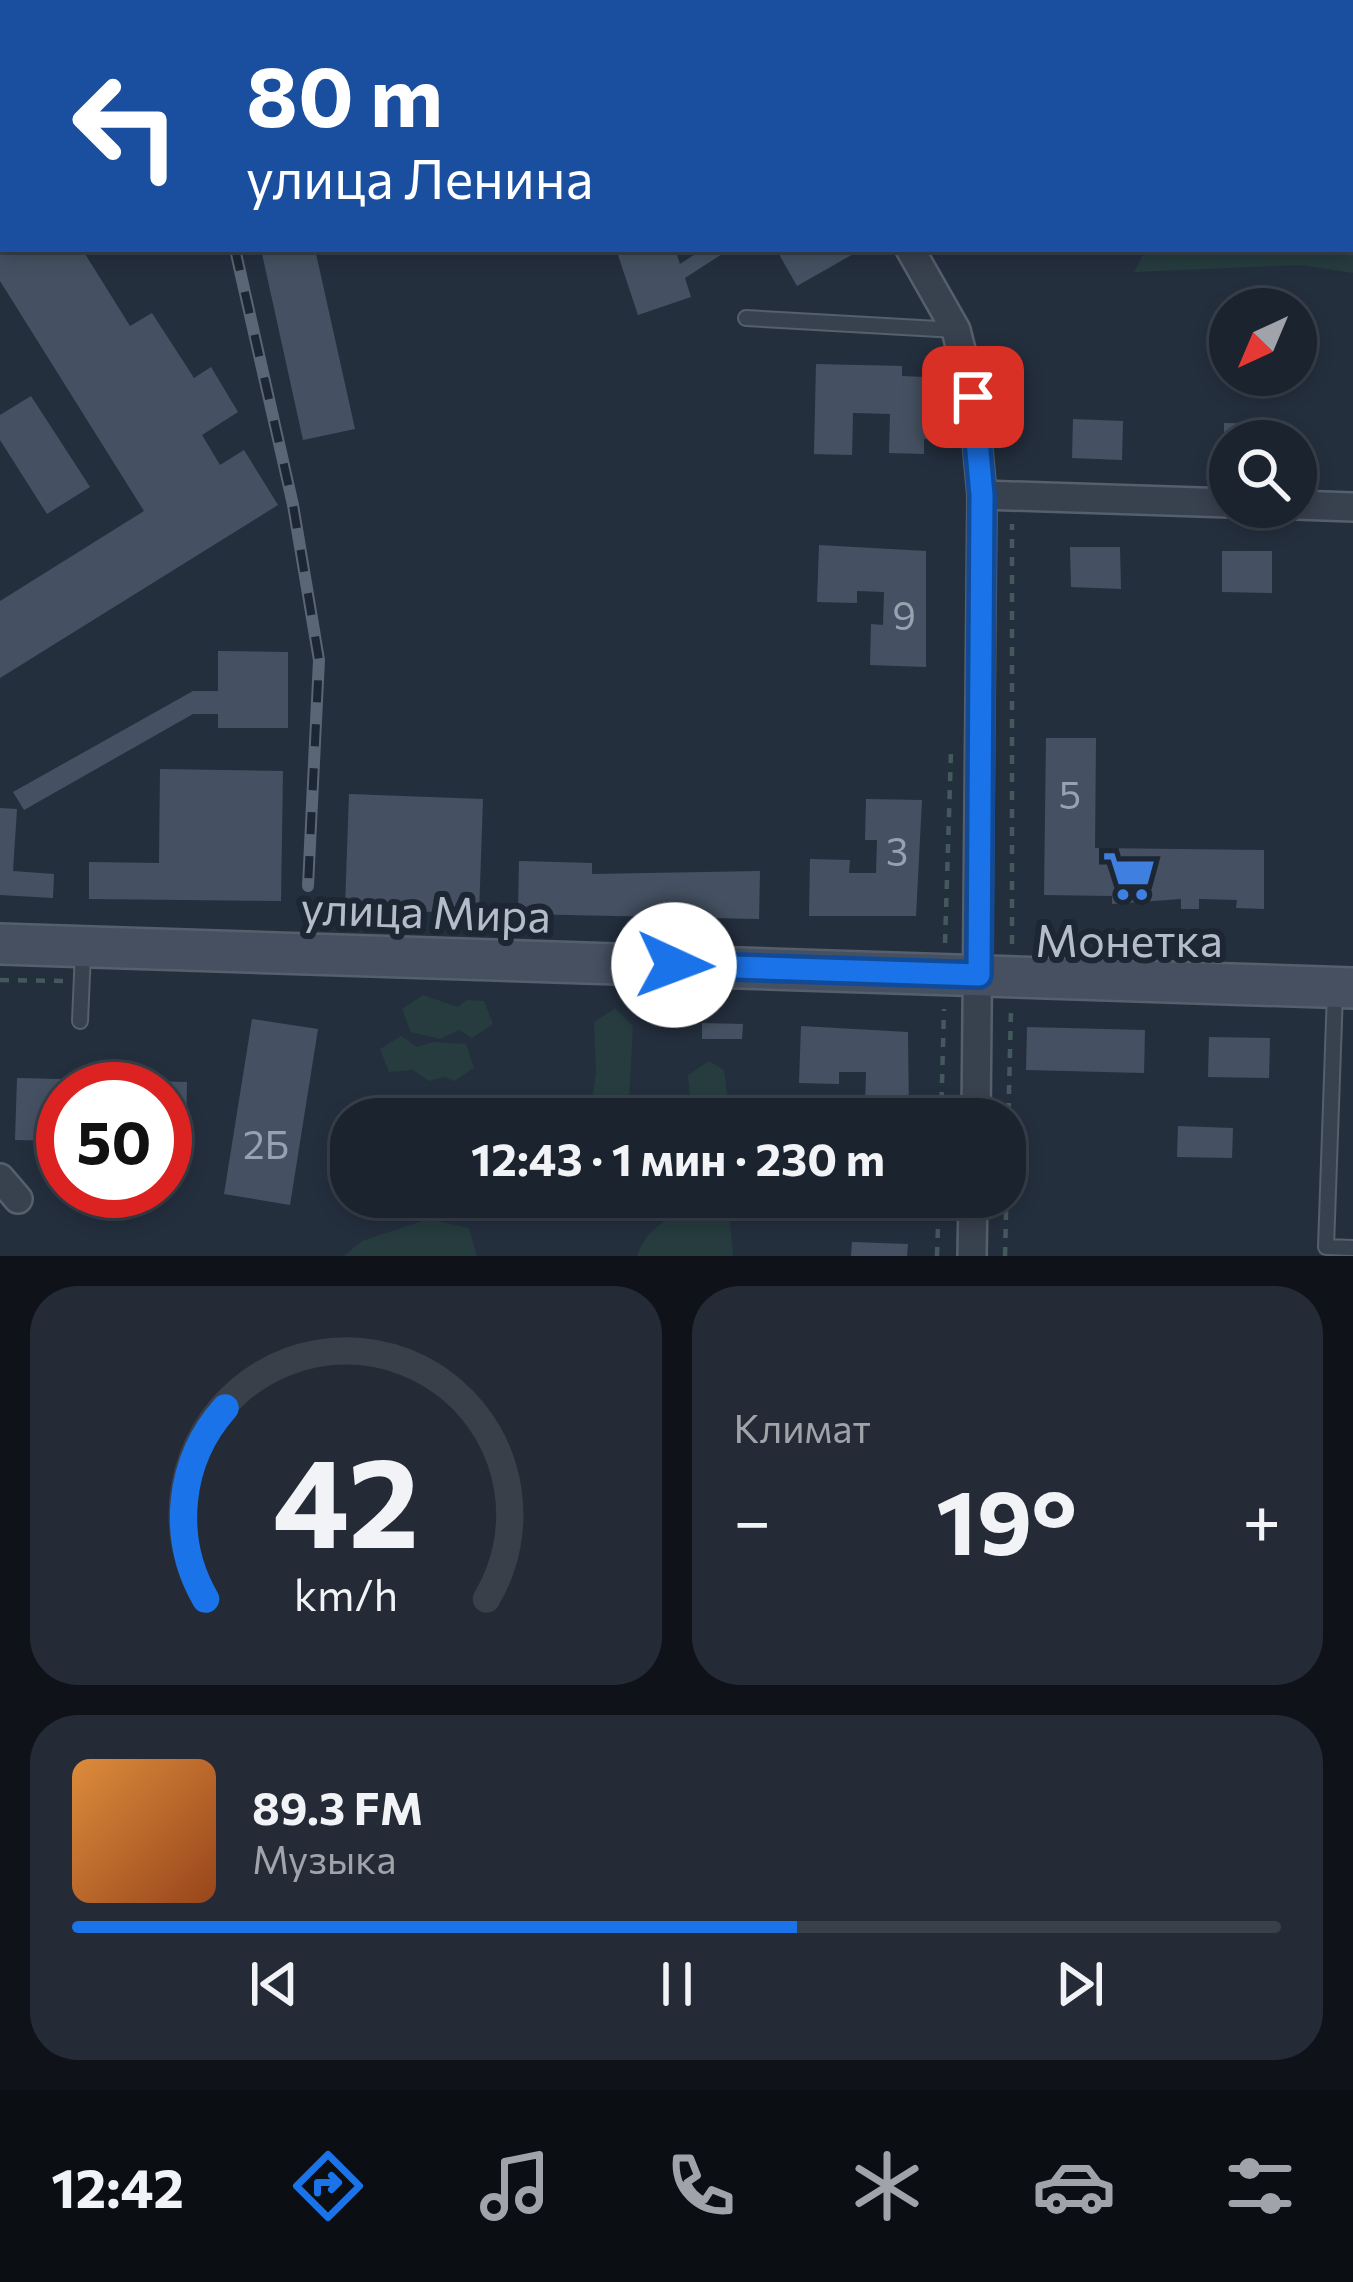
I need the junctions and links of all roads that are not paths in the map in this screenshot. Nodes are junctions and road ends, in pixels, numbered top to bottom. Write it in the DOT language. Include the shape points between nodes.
graph roads {
  1 [pos="912,252"];
  2 [pos="746,318"];
  3 [pos="956,330"];
  4 [pos="982,495"];
  5 [pos="1209,502"];
  6 [pos="1317,506"];
  7 [pos="1353,507"];
  8 [pos="0,944"];
  9 [pos="83,947"];
  10 [pos="962,974"];
  11 [pos="1344,987"];
  12 [pos="80,1021"];
  13 [pos="974,1098"];
  14 [pos="973,1218"];
  15 [pos="1353,1248"];
  16 [pos="972,1256"];
  1 -- 3 [label="street"];
  2 -- 3 [label="lane"];
  3 -- 4 [label="street" via="973,397"];
  4 -- 5 [label="street"];
  4 -- 10 [label="street"];
  6 -- 7 [label="street"];
  8 -- 9 [label="main road, улица Мира"];
  9 -- 10 [label="main road, улица Мира"];
  9 -- 12 [label="lane"];
  10 -- 11 [label="main road, улица Мира"];
  10 -- 13 [label="street"];
  11 -- 15 [label="lane" via="1326,1247"];
  14 -- 16 [label="street"];
}
